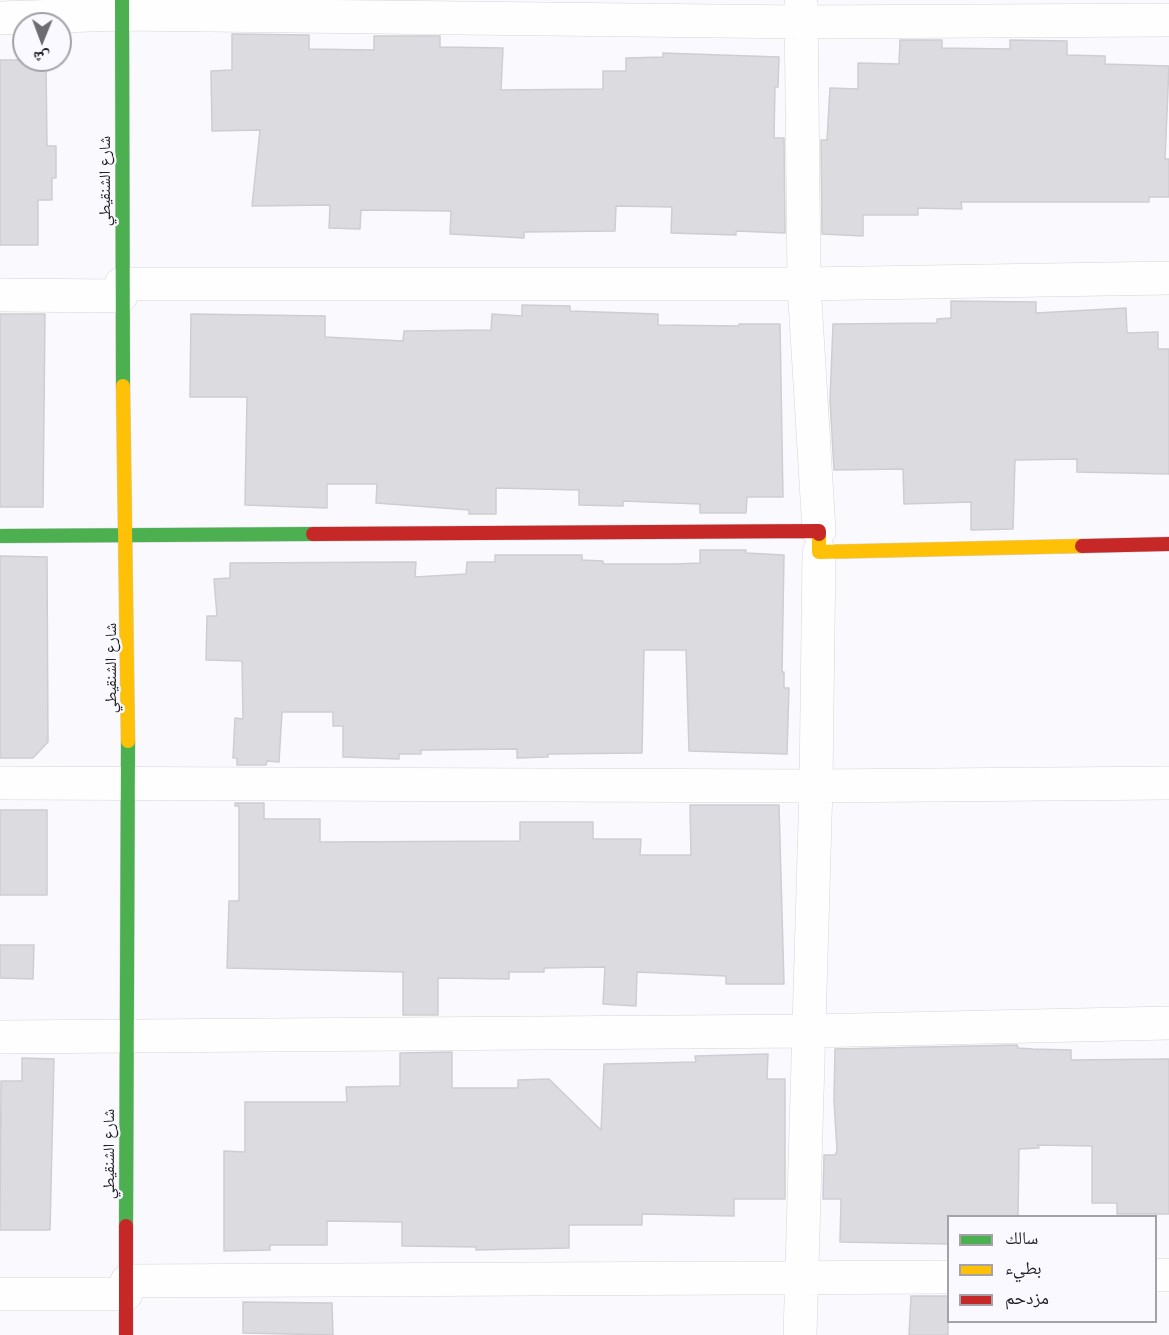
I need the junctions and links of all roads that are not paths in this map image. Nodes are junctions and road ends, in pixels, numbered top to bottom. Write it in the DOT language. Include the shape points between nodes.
graph roads {
  1 [pos="122,7"];
  2 [pos="802,11"];
  3 [pos="0,18"];
  4 [pos="1169,20"];
  5 [pos="1169,278"];
  6 [pos="804,284"];
  7 [pos="121,290"];
  8 [pos="0,295"];
  9 [pos="0,536"];
  10 [pos="126,537"];
  11 [pos="819,542"];
  12 [pos="1169,544"];
  13 [pos="0,783"];
  14 [pos="129,783"];
  15 [pos="1169,783"];
  16 [pos="816,786"];
  17 [pos="1169,1023"];
  18 [pos="809,1031"];
  19 [pos="125,1036"];
  20 [pos="0,1037"];
  21 [pos="947,1277"];
  22 [pos="802,1278"];
  23 [pos="126,1288"];
  24 [pos="0,1294"];
  25 [pos="126,1335"];
  26 [pos="800,1335"];
  1 -- 2 [label="street"];
  1 -- 3 [label="street"];
  1 -- 7 [label="street, شارع الشنقيطي"];
  2 -- 4 [label="street"];
  2 -- 6 [label="street"];
  5 -- 6 [label="street"];
  6 -- 7 [label="street"];
  6 -- 11 [label="street"];
  7 -- 8 [label="street"];
  7 -- 10 [label="street, شارع الشنقيطي"];
  9 -- 10 [label="street"];
  10 -- 11 [label="street"];
  10 -- 14 [label="street, شارع الشنقيطي"];
  11 -- 12 [label="street"];
  11 -- 16 [label="street"];
  13 -- 14 [label="street"];
  14 -- 16 [label="street"];
  14 -- 19 [label="street, شارع الشنقيطي"];
  15 -- 16 [label="street"];
  16 -- 18 [label="street"];
  17 -- 18 [label="street"];
  18 -- 19 [label="street"];
  18 -- 22 [label="street"];
  19 -- 20 [label="street"];
  19 -- 23 [label="street, شارع الشنقيطي"];
  21 -- 22 [label="street"];
  22 -- 23 [label="street"];
  22 -- 26 [label="street"];
  23 -- 24 [label="street"];
  23 -- 25 [label="street, شارع الشنقيطي"];
}
